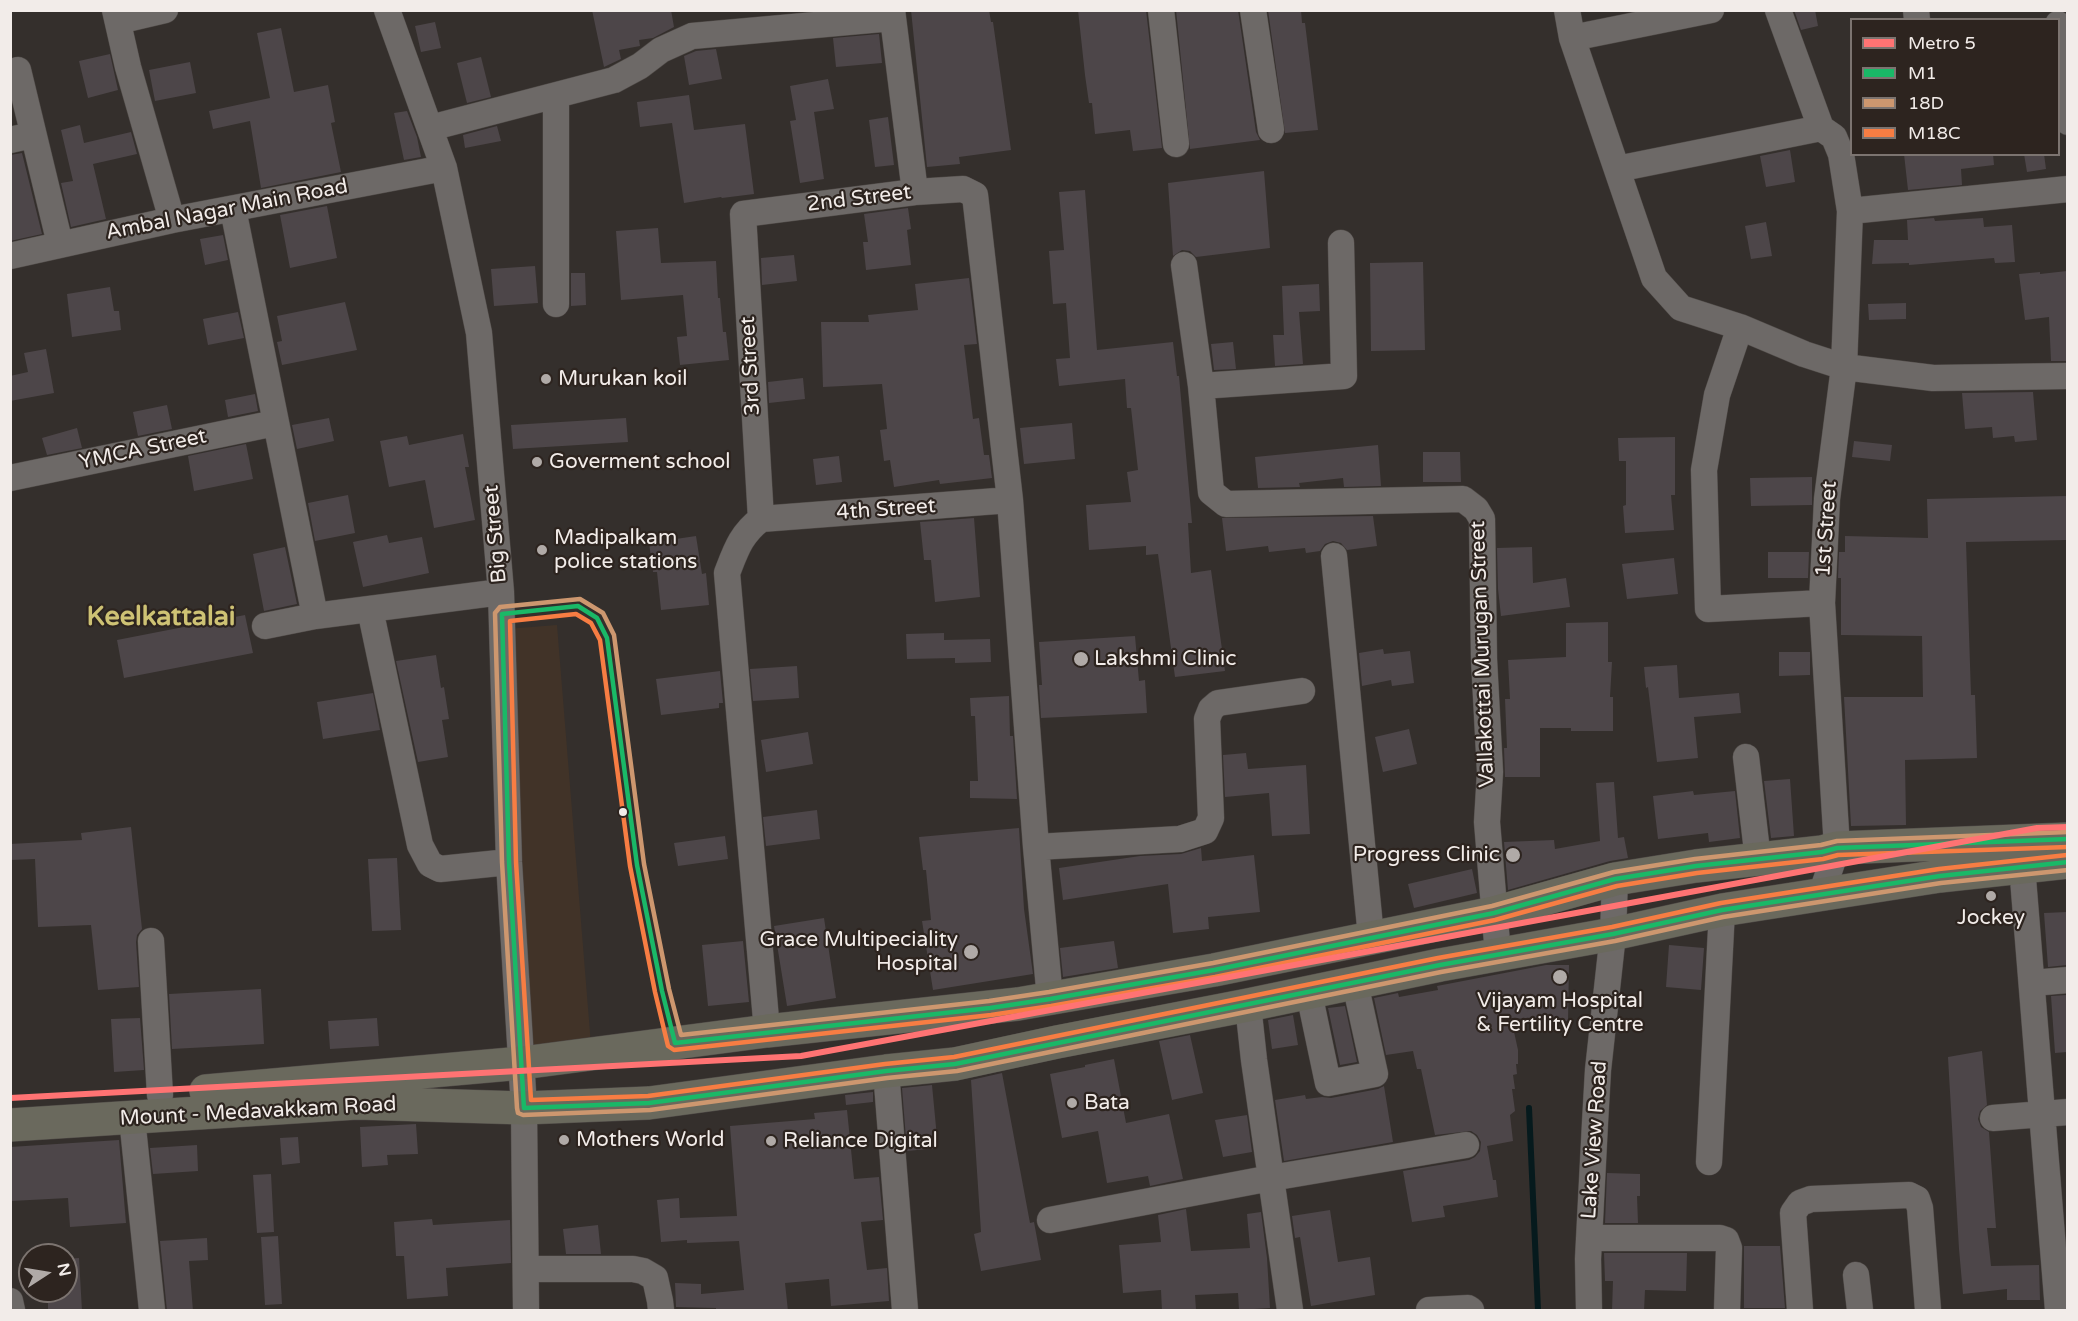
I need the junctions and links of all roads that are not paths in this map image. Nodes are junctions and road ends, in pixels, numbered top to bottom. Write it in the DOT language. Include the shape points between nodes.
graph roads {
  1 [pos="165,10"];
  2 [pos="387,10"];
  3 [pos="1161,10"];
  4 [pos="1253,10"];
  5 [pos="1567,10"];
  6 [pos="1711,10"];
  7 [pos="1778,10"];
  8 [pos="893,14"];
  9 [pos="116,16"];
  10 [pos="1572,38"];
  11 [pos="2060,46"];
  12 [pos="18,70"];
  13 [pos="556,97"];
  14 [pos="2067,122"];
  15 [pos="430,128"];
  16 [pos="1821,128"];
  17 [pos="1271,130"];
  18 [pos="21,138"];
  19 [pos="1176,144"];
  20 [pos="444,168"];
  21 [pos="1617,169"];
  22 [pos="2067,189"];
  23 [pos="915,192"];
  24 [pos="233,209"];
  25 [pos="1850,211"];
  26 [pos="743,214"];
  27 [pos="172,220"];
  28 [pos="1341,243"];
  29 [pos="60,244"];
  30 [pos="10,256"];
  31 [pos="1184,265"];
  32 [pos="556,304"];
  33 [pos="1740,327"];
  34 [pos="1844,367"];
  35 [pos="2067,376"];
  36 [pos="1201,386"];
  37 [pos="275,423"];
  38 [pos="10,478"];
  39 [pos="1011,501"];
  40 [pos="760,519"];
  41 [pos="1334,556"];
  42 [pos="501,592"];
  43 [pos="1822,603"];
  44 [pos="370,609"];
  45 [pos="315,616"];
  46 [pos="264,626"];
  47 [pos="1302,691"];
  48 [pos="1746,757"];
  49 [pos="2067,839"];
  50 [pos="1036,848"];
  51 [pos="1837,848"];
  52 [pos="1758,860"];
  53 [pos="509,862"];
  54 [pos="2067,862"];
  55 [pos="2022,866"];
  56 [pos="1614,879"];
  57 [pos="1821,894"];
  58 [pos="1722,910"];
  59 [pos="1494,913"];
  60 [pos="1613,933"];
  61 [pos="1371,937"];
  62 [pos="151,941"];
  63 [pos="1498,955"];
  64 [pos="2067,980"];
  65 [pos="1355,983"];
  66 [pos="2032,983"];
  67 [pos="1309,993"];
  68 [pos="1050,999"];
  69 [pos="1248,1005"];
  70 [pos="767,1031"];
  71 [pos="522,1063"];
  72 [pos="886,1071"];
  73 [pos="160,1095"];
  74 [pos="10,1103"];
  75 [pos="524,1108"];
  76 [pos="2055,1113"];
  77 [pos="132,1118"];
  78 [pos="1993,1118"];
  79 [pos="10,1125"];
  80 [pos="1466,1145"];
  81 [pos="1709,1162"];
  82 [pos="1271,1178"];
  83 [pos="1050,1220"];
  84 [pos="1589,1238"];
  85 [pos="2060,1243"];
  86 [pos="526,1269"];
  87 [pos="1856,1275"];
  88 [pos="10,1300"];
  89 [pos="12,1311"];
  90 [pos="152,1311"];
  91 [pos="526,1311"];
  92 [pos="661,1311"];
  93 [pos="905,1311"];
  94 [pos="1290,1311"];
  95 [pos="1429,1311"];
  96 [pos="1471,1311"];
  97 [pos="1588,1311"];
  98 [pos="1727,1311"];
  99 [pos="1800,1311"];
  100 [pos="1860,1311"];
  101 [pos="1928,1311"];
  102 [pos="2058,1311"];
  1 -- 9 [label="street"];
  2 -- 15 [label="street, Big Street"];
  3 -- 19 [label="street"];
  4 -- 17 [label="street"];
  5 -- 10 [label="street"];
  6 -- 10 [label="street"];
  7 -- 16 [label="street, 1st Street"];
  8 -- 13 [label="street" via="692,36 661,50 614,80"];
  8 -- 23 [label="street"];
  9 -- 27 [label="street"];
  10 -- 21 [label="street"];
  11 -- 14 [label="street"];
  12 -- 18 [label="street"];
  13 -- 15 [label="street"];
  13 -- 32 [label="street"];
  15 -- 20 [label="street, Big Street"];
  16 -- 21 [label="street"];
  16 -- 25 [label="street, 1st Street" via="1834,137 1840,154"];
  18 -- 29 [label="street"];
  20 -- 24 [label="street, Ambal Nagar Main Road"];
  20 -- 42 [label="street, Big Street" via="479,333"];
  21 -- 33 [label="street" via="1654,278 1681,308"];
  22 -- 25 [label="street"];
  23 -- 26 [label="street, 2nd Street"];
  23 -- 39 [label="street, 2nd Street" via="963,189 975,195"];
  24 -- 27 [label="street, Ambal Nagar Main Road"];
  24 -- 37 [label="street"];
  25 -- 34 [label="street, 1st Street"];
  26 -- 40 [label="street, 3rd Street"];
  27 -- 29 [label="street, Ambal Nagar Main Road"];
  28 -- 36 [label="street" via="1344,376"];
  29 -- 30 [label="street, Ambal Nagar Main Road"];
  31 -- 36 [label="street, Vallakottai Murugan Street"];
  33 -- 34 [label="street"];
  33 -- 43 [label="street" via="1717,394 1704,470 1708,609"];
  34 -- 35 [label="street" via="1934,378"];
  34 -- 43 [label="street, 1st Street" via="1827,499"];
  36 -- 59 [label="street, Vallakottai Murugan Street" via="1211,492 1226,504 1463,500 1482,519 1490,772 1487,822"];
  37 -- 38 [label="street, YMCA Street"];
  37 -- 45 [label="street"];
  39 -- 40 [label="street, 4th Street"];
  39 -- 50 [label="street"];
  40 -- 70 [label="street" via="747,529 727,573"];
  41 -- 61 [label="street"];
  42 -- 44 [label="street"];
  42 -- 53 [label="street, Big Street"];
  43 -- 51 [label="street, 1st Street"];
  44 -- 45 [label="street"];
  44 -- 53 [label="street" via="420,845 430,864 440,869"];
  45 -- 46 [label="street"];
  47 -- 50 [label="street" via="1218,703 1211,709 1207,719 1211,818 1205,831 1179,839"];
  48 -- 52 [label="street"];
  49 -- 51 [label="main road, Mount - Medavakkam Road"];
  50 -- 68 [label="street"];
  51 -- 52 [label="main road, Mount - Medavakkam Road"];
  51 -- 57 [label="street"];
  52 -- 56 [label="main road, Mount - Medavakkam Road"];
  53 -- 71 [label="street, Big Street"];
  54 -- 55 [label="main road, Mount - Medavakkam Road"];
  55 -- 57 [label="main road, Mount - Medavakkam Road"];
  55 -- 66 [label="street"];
  56 -- 59 [label="main road, Mount - Medavakkam Road"];
  56 -- 60 [label="street, Lake View Road"];
  57 -- 58 [label="main road, Mount - Medavakkam Road"];
  58 -- 60 [label="main road, Mount - Medavakkam Road"];
  58 -- 81 [label="street"];
  59 -- 61 [label="main road, Mount - Medavakkam Road"];
  59 -- 63 [label="street, Vallakottai Murugan Street"];
  60 -- 63 [label="main road, Mount - Medavakkam Road"];
  60 -- 84 [label="street, Lake View Road" via="1598,1070"];
  61 -- 68 [label="main road, Mount - Medavakkam Road"];
  62 -- 73 [label="street"];
  63 -- 65 [label="main road, Mount - Medavakkam Road"];
  64 -- 66 [label="street"];
  65 -- 67 [label="main road, Mount - Medavakkam Road"];
  65 -- 67 [label="street" via="1375,1074 1328,1083"];
  66 -- 76 [label="street"];
  67 -- 69 [label="main road, Mount - Medavakkam Road"];
  68 -- 70 [label="main road, Mount - Medavakkam Road"];
  69 -- 72 [label="main road, Mount - Medavakkam Road" via="955,1064"];
  69 -- 82 [label="street"];
  70 -- 71 [label="main road, Mount - Medavakkam Road"];
  71 -- 73 [label="main road, Mount - Medavakkam Road"];
  71 -- 75 [label="street, Big Street"];
  72 -- 75 [label="main road, Mount - Medavakkam Road" via="649,1103"];
  72 -- 93 [label="street"];
  73 -- 74 [label="main road, Mount - Medavakkam Road"];
  75 -- 77 [label="main road, Mount - Medavakkam Road" via="357,1103"];
  75 -- 86 [label="street, Big Street"];
  76 -- 78 [label="street"];
  76 -- 85 [label="street"];
  77 -- 79 [label="main road, Mount - Medavakkam Road"];
  77 -- 90 [label="street"];
  80 -- 82 [label="street"];
  82 -- 83 [label="street"];
  82 -- 94 [label="street"];
  84 -- 97 [label="street, Lake View Road"];
  84 -- 98 [label="street" via="1726,1240"];
  85 -- 102 [label="street"];
  86 -- 91 [label="street, Big Street"];
  86 -- 92 [label="street" via="643,1271 655,1278"];
  87 -- 100 [label="street"];
  88 -- 89 [label="street"];
  95 -- 96 [label="street"];
  99 -- 101 [label="street" via="1793,1213 1800,1203 1811,1199 1909,1195 1917,1199 1920,1208"];
}
